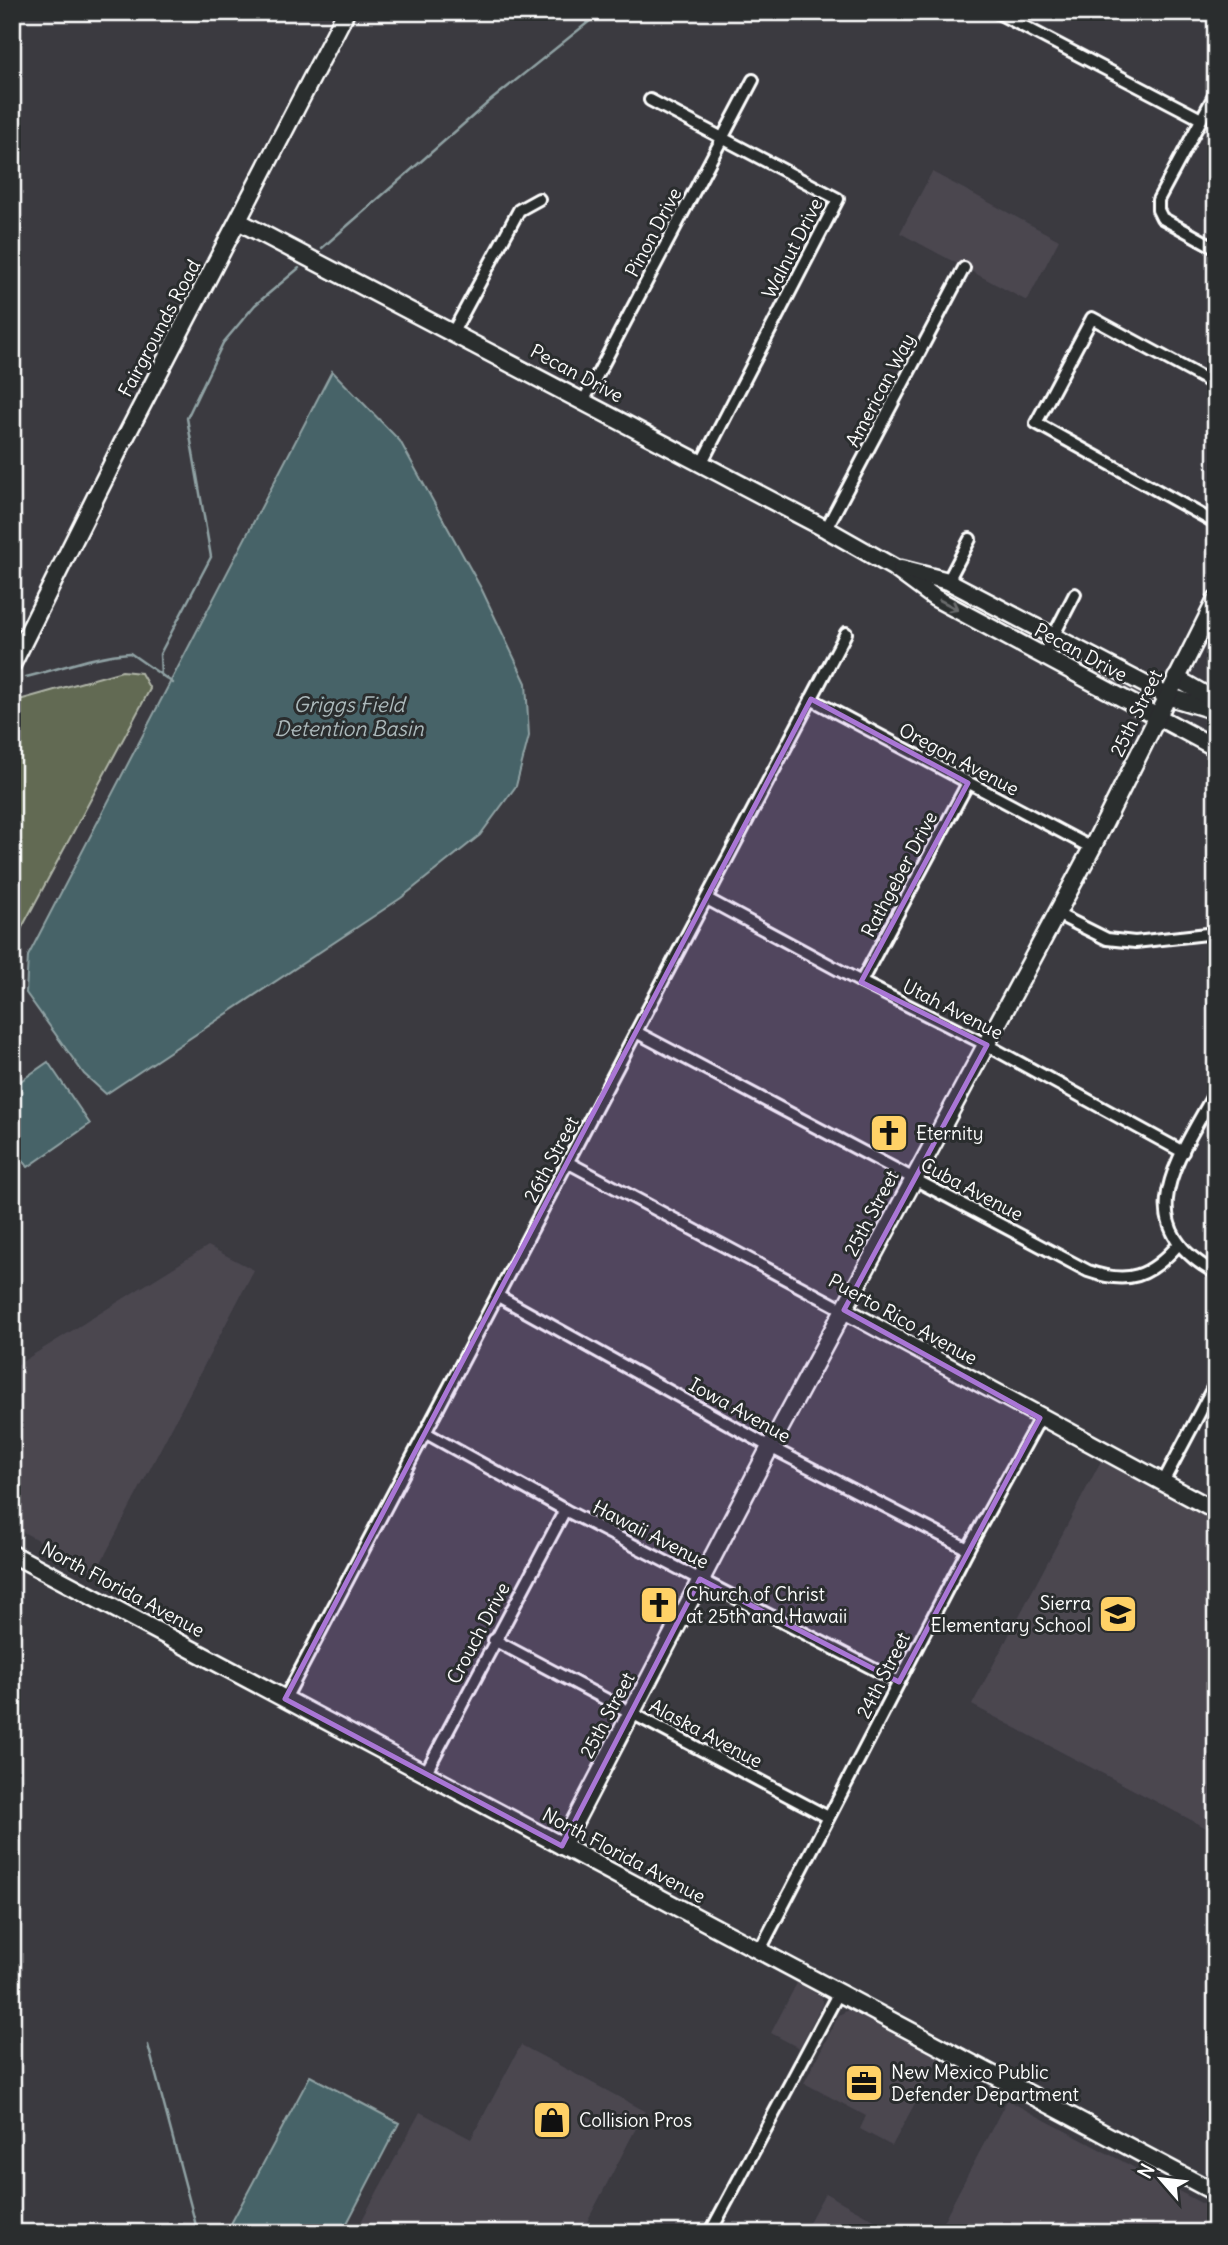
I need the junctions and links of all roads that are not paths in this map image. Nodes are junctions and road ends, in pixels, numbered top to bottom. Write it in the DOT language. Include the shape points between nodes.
graph roads {
  1 [pos="346,12"];
  2 [pos="996,12"];
  3 [pos="753,80"];
  4 [pos="1216,92"];
  5 [pos="650,100"];
  6 [pos="1201,119"];
  7 [pos="724,137"];
  8 [pos="539,199"];
  9 [pos="240,222"];
  10 [pos="1216,248"];
  11 [pos="964,268"];
  12 [pos="453,332"];
  13 [pos="1216,385"];
  14 [pos="584,400"];
  15 [pos="701,464"];
  16 [pos="1216,523"];
  17 [pos="826,529"];
  18 [pos="970,539"];
  19 [pos="893,567"];
  20 [pos="948,581"];
  21 [pos="1075,594"];
  22 [pos="1216,600"];
  23 [pos="846,633"];
  24 [pos="1054,635"];
  25 [pos="1043,656"];
  26 [pos="12,665"];
  27 [pos="1176,678"];
  28 [pos="1167,696"];
  29 [pos="811,699"];
  30 [pos="1216,701"];
  31 [pos="1216,711"];
  32 [pos="1159,718"];
  33 [pos="1216,748"];
  34 [pos="968,783"];
  35 [pos="1092,848"];
  36 [pos="707,899"];
  37 [pos="1057,914"];
  38 [pos="1216,933"];
  39 [pos="862,982"];
  40 [pos="636,1032"];
  41 [pos="987,1045"];
  42 [pos="1216,1090"];
  43 [pos="1182,1152"];
  44 [pos="569,1163"];
  45 [pos="914,1178"];
  46 [pos="1178,1245"];
  47 [pos="1216,1273"];
  48 [pos="498,1297"];
  49 [pos="844,1310"];
  50 [pos="1216,1381"];
  51 [pos="1040,1418"];
  52 [pos="426,1433"];
  53 [pos="770,1447"];
  54 [pos="1162,1484"];
  55 [pos="565,1510"];
  56 [pos="1216,1511"];
  57 [pos="968,1549"];
  58 [pos="12,1554"];
  59 [pos="700,1579"];
  60 [pos="494,1640"];
  61 [pos="899,1682"];
  62 [pos="285,1699"];
  63 [pos="631,1713"];
  64 [pos="425,1774"];
  65 [pos="828,1817"];
  66 [pos="562,1846"];
  67 [pos="760,1950"];
  68 [pos="839,1992"];
  69 [pos="1216,2193"];
  70 [pos="709,2233"];
  1 -- 9 [label="main road, Fairgrounds Road"];
  2 -- 6 [label="street"];
  3 -- 7 [label="street, Pinon Drive"];
  4 -- 6 [label="street"];
  5 -- 7 [label="street, Walnut Drive"];
  6 -- 10 [label="street" via="1158,200 1158,210 1163,218"];
  7 -- 14 [label="street, Pinon Drive"];
  7 -- 15 [label="street, Walnut Drive" via="838,199"];
  8 -- 12 [label="street" via="519,210"];
  9 -- 12 [label="main road, Pecan Drive"];
  9 -- 26 [label="main road, Fairgrounds Road" via="125,436"];
  11 -- 17 [label="street, American Way"];
  12 -- 14 [label="main road, Pecan Drive"];
  13 -- 16 [label="street" via="1092,318 1036,423"];
  14 -- 15 [label="main road, Pecan Drive"];
  15 -- 17 [label="main road, Pecan Drive"];
  17 -- 19 [label="main road, Pecan Drive"];
  18 -- 20 [label="street"];
  19 -- 20 [label="main road, Pecan Drive"];
  19 -- 25 [label="main road, Pecan Drive, one-way" via="935,598"];
  20 -- 24 [label="main road, Pecan Drive"];
  21 -- 24 [label="street"];
  22 -- 27 [label="main road, 25th Street"];
  23 -- 29 [label="street, 26th Street"];
  24 -- 25 [label="street"];
  24 -- 28 [label="main road, Pecan Drive"];
  25 -- 32 [label="main road, Pecan Drive"];
  27 -- 28 [label="main road, 25th Street"];
  27 -- 30 [label="main road"];
  28 -- 31 [label="main road, Pecan Drive"];
  28 -- 32 [label="main road, 25th Street"];
  29 -- 34 [label="street, Oregon Avenue"];
  29 -- 36 [label="street, 26th Street"];
  32 -- 33 [label="main road, Pecan Drive"];
  32 -- 35 [label="main road, 25th Street"];
  34 -- 35 [label="street, Oregon Avenue"];
  34 -- 39 [label="street, Rathgeber Drive"];
  35 -- 37 [label="main road, 25th Street"];
  36 -- 39 [label="street, Utah Avenue"];
  36 -- 40 [label="street, 26th Street"];
  37 -- 38 [label="street" via="1107,939 1135,942"];
  37 -- 41 [label="main road, 25th Street"];
  39 -- 41 [label="street, Utah Avenue"];
  40 -- 44 [label="street, 26th Street"];
  40 -- 45 [label="street, Cuba Avenue"];
  41 -- 43 [label="street, Utah Avenue"];
  41 -- 45 [label="main road, 25th Street"];
  42 -- 43 [label="street"];
  43 -- 46 [label="street" via="1166,1193 1167,1222"];
  44 -- 48 [label="street, 26th Street"];
  44 -- 49 [label="street, Puerto Rico Avenue"];
  45 -- 46 [label="street, Cuba Avenue" via="1088,1271 1113,1279 1141,1275 1162,1264"];
  45 -- 49 [label="main road, 25th Street"];
  46 -- 47 [label="street"];
  48 -- 52 [label="street, 26th Street"];
  48 -- 53 [label="street, Iowa Avenue"];
  49 -- 51 [label="main road, Puerto Rico Avenue"];
  49 -- 53 [label="main road, 25th Street"];
  50 -- 54 [label="street"];
  51 -- 54 [label="main road, Puerto Rico Avenue"];
  51 -- 57 [label="street, 24th Street"];
  52 -- 55 [label="street, Hawaii Avenue"];
  52 -- 62 [label="street, 26th Street"];
  53 -- 57 [label="street, Iowa Avenue"];
  53 -- 59 [label="main road, 25th Street"];
  54 -- 56 [label="main road, Puerto Rico Avenue"];
  55 -- 59 [label="street, Hawaii Avenue"];
  55 -- 60 [label="street, Crouch Drive"];
  57 -- 61 [label="street, 24th Street"];
  58 -- 62 [label="main road, North Florida Avenue"];
  59 -- 61 [label="street, Hawaii Avenue"];
  59 -- 63 [label="main road, 25th Street"];
  60 -- 63 [label="street, Alaska Avenue"];
  60 -- 64 [label="street, Crouch Drive"];
  61 -- 65 [label="street, 24th Street"];
  62 -- 64 [label="main road, North Florida Avenue"];
  63 -- 65 [label="street, Alaska Avenue"];
  63 -- 66 [label="main road, 25th Street"];
  64 -- 66 [label="main road, North Florida Avenue"];
  65 -- 67 [label="street, 24th Street"];
  66 -- 67 [label="main road, North Florida Avenue"];
  67 -- 68 [label="main road, North Florida Avenue"];
  68 -- 69 [label="main road, North Florida Avenue"];
  68 -- 70 [label="street"];
}
